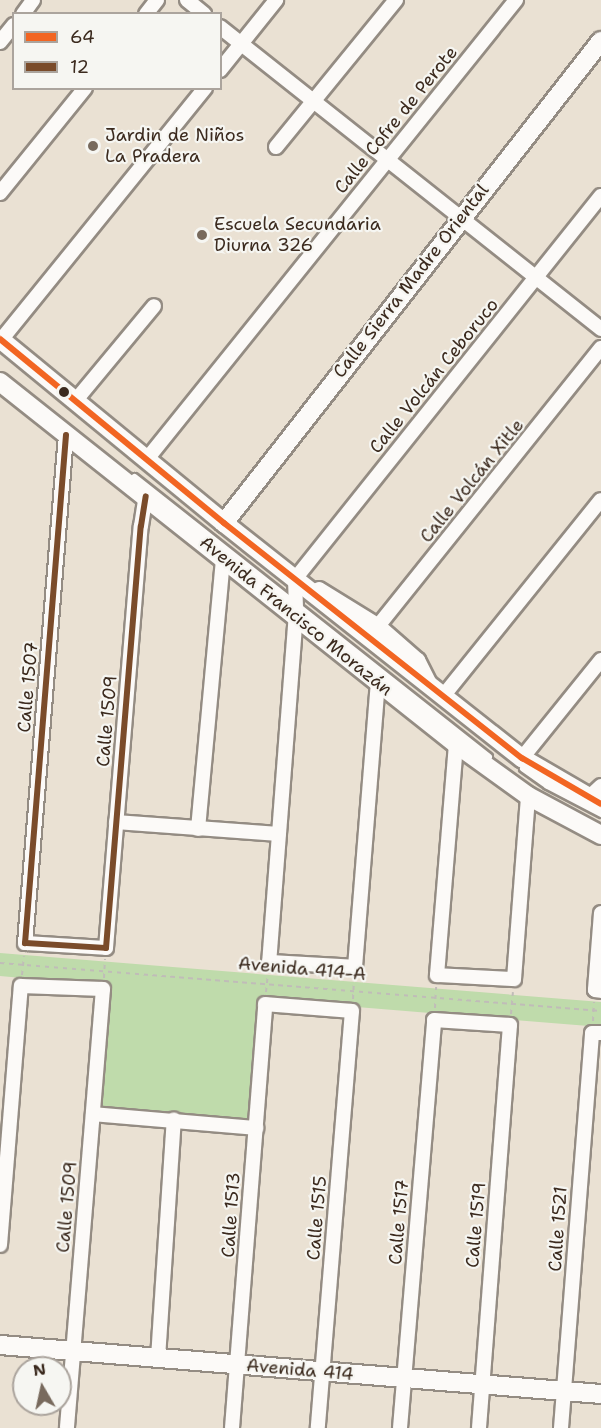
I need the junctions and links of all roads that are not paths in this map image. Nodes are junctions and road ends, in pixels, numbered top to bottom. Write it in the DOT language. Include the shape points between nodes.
graph roads {
  1 [pos="157,0"];
  2 [pos="186,0"];
  3 [pos="276,0"];
  4 [pos="396,0"];
  5 [pos="516,0"];
  6 [pos="148,12"];
  7 [pos="201,12"];
  8 [pos="12,27"];
  9 [pos="222,28"];
  10 [pos="601,41"];
  11 [pos="0,42"];
  12 [pos="242,43"];
  13 [pos="222,68"];
  14 [pos="83,90"];
  15 [pos="203,90"];
  16 [pos="315,100"];
  17 [pos="276,147"];
  18 [pos="387,159"];
  19 [pos="0,193"];
  20 [pos="601,196"];
  21 [pos="460,218"];
  22 [pos="534,279"];
  23 [pos="154,306"];
  24 [pos="601,329"];
  25 [pos="0,342"];
  26 [pos="601,348"];
  27 [pos="0,372"];
  28 [pos="0,382"];
  29 [pos="76,400"];
  30 [pos="66,435"];
  31 [pos="147,459"];
  32 [pos="146,496"];
  33 [pos="601,500"];
  34 [pos="224,523"];
  35 [pos="223,558"];
  36 [pos="296,583"];
  37 [pos="296,608"];
  38 [pos="375,631"];
  39 [pos="601,660"];
  40 [pos="378,682"];
  41 [pos="437,689"];
  42 [pos="456,744"];
  43 [pos="522,758"];
  44 [pos="601,786"];
  45 [pos="528,796"];
  46 [pos="594,802"];
  47 [pos="601,813"];
  48 [pos="117,822"];
  49 [pos="601,826"];
  50 [pos="198,829"];
  51 [pos="279,834"];
  52 [pos="601,835"];
  53 [pos="601,913"];
  54 [pos="106,948"];
  55 [pos="598,991"];
  56 [pos="265,1004"];
  57 [pos="352,1011"];
  58 [pos="510,1025"];
  59 [pos="596,1033"];
  60 [pos="93,1114"];
  61 [pos="174,1120"];
  62 [pos="256,1128"];
  63 [pos="0,1245"];
  64 [pos="0,1346"];
  65 [pos="74,1352"];
  66 [pos="158,1358"];
  67 [pos="237,1365"];
  68 [pos="322,1372"];
  69 [pos="404,1378"];
  70 [pos="482,1385"];
  71 [pos="563,1391"];
  72 [pos="601,1394"];
  73 [pos="68,1428"];
  74 [pos="232,1428"];
  75 [pos="318,1428"];
  76 [pos="400,1428"];
  77 [pos="478,1428"];
  78 [pos="561,1428"];
  1 -- 6 [label="street"];
  2 -- 7 [label="street"];
  3 -- 12 [label="street"];
  4 -- 16 [label="street"];
  5 -- 18 [label="street, Calle Cofre de Perote"];
  8 -- 11 [label="street"];
  9 -- 12 [label="street"];
  10 -- 21 [label="street, Calle Sierra Madre Oriental"];
  12 -- 13 [label="street"];
  12 -- 16 [label="street"];
  14 -- 19 [label="street"];
  15 -- 25 [label="street"];
  16 -- 17 [label="street"];
  16 -- 18 [label="street"];
  18 -- 21 [label="street"];
  18 -- 31 [label="street, Calle Cofre de Perote"];
  20 -- 22 [label="street, Calle Volcán Ceboruco"];
  21 -- 22 [label="street"];
  21 -- 34 [label="street, Calle Sierra Madre Oriental"];
  22 -- 24 [label="street"];
  22 -- 36 [label="street, Calle Volcán Ceboruco"];
  23 -- 29 [label="street"];
  25 -- 29 [label="street, Avenida Francisco Morazán"];
  25 -- 36 [label="lane"];
  26 -- 38 [label="street, Calle Volcán Xitle"];
  27 -- 37 [label="lane"];
  28 -- 30 [label="street, Avenida Francisco Morazán"];
  29 -- 31 [label="street, Avenida Francisco Morazán"];
  30 -- 32 [label="street, Avenida Francisco Morazán"];
  30 -- 54 [label="street, Calle 1507" via="25,943"];
  31 -- 34 [label="street, Avenida Francisco Morazán"];
  32 -- 35 [label="street, Avenida Francisco Morazán"];
  32 -- 48 [label="street, Calle 1509"];
  33 -- 41 [label="street"];
  34 -- 36 [label="street, Avenida Francisco Morazán"];
  35 -- 37 [label="street, Avenida Francisco Morazán"];
  35 -- 50 [label="street"];
  36 -- 37 [label="street"];
  36 -- 38 [label="street, Avenida Francisco Morazán"];
  36 -- 47 [label="lane" via="513,761 547,785"];
  37 -- 40 [label="street, Avenida Francisco Morazán"];
  37 -- 49 [label="lane" via="539,795"];
  37 -- 51 [label="street"];
  38 -- 41 [label="street, Avenida Francisco Morazán"];
  39 -- 43 [label="street"];
  40 -- 42 [label="street, Avenida Francisco Morazán"];
  40 -- 51 [label="street, Avenida 414-A" via="355,967 268,962"];
  41 -- 43 [label="street, Avenida Francisco Morazán"];
  42 -- 45 [label="street, Avenida Francisco Morazán"];
  42 -- 45 [label="street" via="437,975 514,979"];
  43 -- 46 [label="street, Avenida Francisco Morazán"];
  44 -- 46 [label="street"];
  45 -- 52 [label="street, Avenida Francisco Morazán"];
  48 -- 50 [label="street"];
  48 -- 54 [label="street, Calle 1509"];
  50 -- 51 [label="street"];
  53 -- 55 [label="street"];
  56 -- 57 [label="street, Avenida 414-A"];
  56 -- 62 [label="street, Calle 1513"];
  57 -- 68 [label="street, Calle 1515"];
  58 -- 69 [label="street, Calle 1517" via="434,1020"];
  58 -- 70 [label="street, Calle 1519"];
  59 -- 71 [label="street, Calle 1521"];
  60 -- 61 [label="street"];
  60 -- 63 [label="street, Calle 1509" via="103,990 21,986"];
  60 -- 65 [label="street, Calle 1509"];
  61 -- 62 [label="street"];
  61 -- 66 [label="street"];
  62 -- 67 [label="street, Calle 1513"];
  64 -- 65 [label="street, Avenida 414"];
  65 -- 66 [label="street, Avenida 414"];
  65 -- 73 [label="street, Calle 1509"];
  66 -- 67 [label="street, Avenida 414"];
  67 -- 68 [label="street, Avenida 414"];
  67 -- 74 [label="street, Calle 1513"];
  68 -- 69 [label="street, Avenida 414"];
  68 -- 75 [label="street, Calle 1515"];
  69 -- 70 [label="street, Avenida 414"];
  69 -- 76 [label="street, Calle 1517"];
  70 -- 71 [label="street, Avenida 414"];
  70 -- 77 [label="street, Calle 1519"];
  71 -- 72 [label="street, Avenida 414"];
  71 -- 78 [label="street, Calle 1521"];
}
